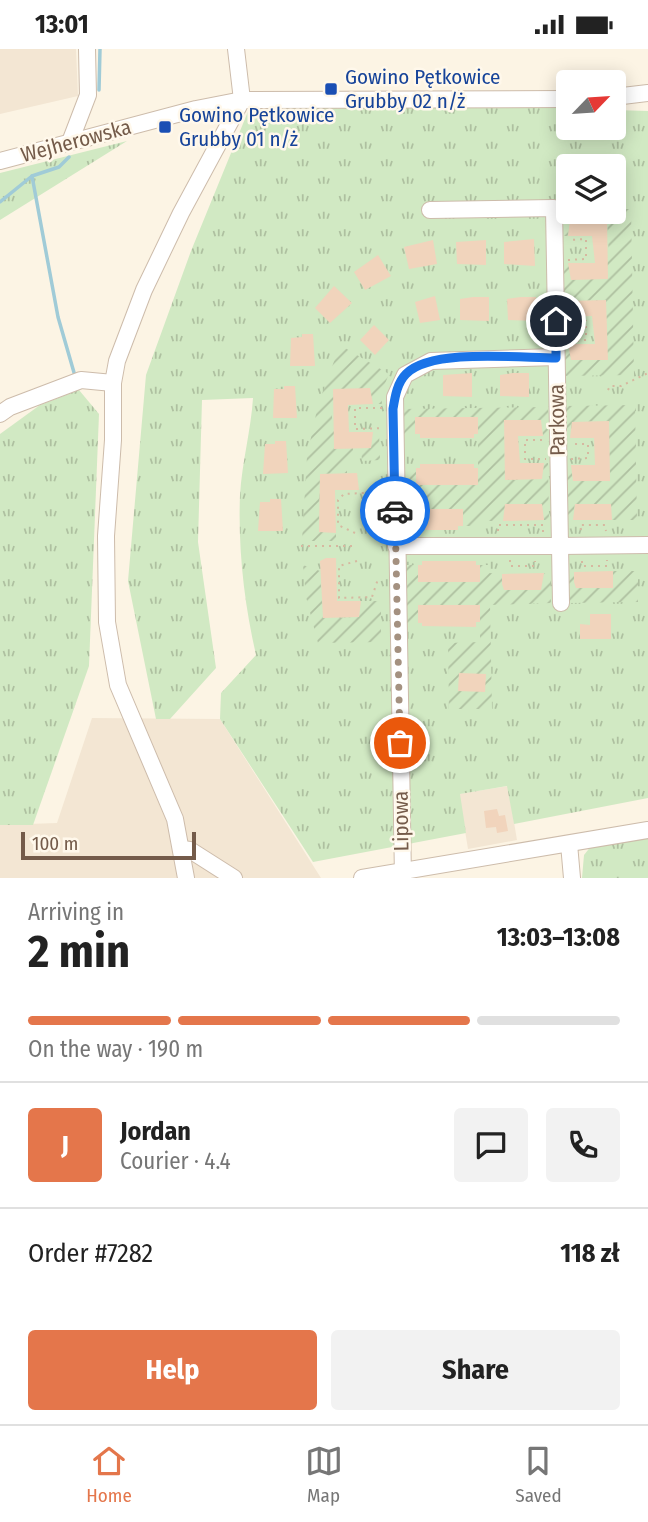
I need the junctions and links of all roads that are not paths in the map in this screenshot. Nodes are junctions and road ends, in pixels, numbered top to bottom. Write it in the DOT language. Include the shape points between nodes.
graph roads {
  1 [pos="87,49"];
  2 [pos="236,49"];
  3 [pos="648,93"];
  4 [pos="626,96"];
  5 [pos="556,99"];
  6 [pos="242,100"];
  7 [pos="70,142"];
  8 [pos="0,161"];
  9 [pos="430,211"];
  10 [pos="556,349"];
  11 [pos="113,383"];
  12 [pos="0,414"];
  13 [pos="648,545"];
  14 [pos="396,546"];
  15 [pos="560,546"];
  16 [pos="561,603"];
  17 [pos="648,830"];
  18 [pos="569,844"];
  19 [pos="182,849"];
  20 [pos="402,875"];
  21 [pos="186,878"];
  22 [pos="234,878"];
  23 [pos="362,878"];
  24 [pos="572,878"];
  1 -- 7 [label="street" via="88,95"];
  2 -- 6 [label="street"];
  3 -- 4 [label="street"];
  5 -- 6 [label="street, Wejherowska"];
  6 -- 7 [label="street, Wejherowska"];
  6 -- 11 [label="street" via="144,290"];
  7 -- 8 [label="street, Wejherowska"];
  9 -- 10 [label="street, Parkowa" via="554,208"];
  10 -- 14 [label="street, Lipowa" via="431,361 405,375 394,408"];
  10 -- 15 [label="street, Parkowa"];
  11 -- 12 [label="street" via="81,380"];
  11 -- 19 [label="street" via="107,622 118,685 175,819"];
  13 -- 15 [label="street"];
  14 -- 15 [label="street"];
  14 -- 20 [label="street, Lipowa"];
  15 -- 16 [label="street, Parkowa"];
  17 -- 18 [label="street"];
  18 -- 20 [label="street"];
  18 -- 24 [label="street"];
  19 -- 21 [label="street"];
  19 -- 22 [label="street"];
  20 -- 23 [label="street"];
}
